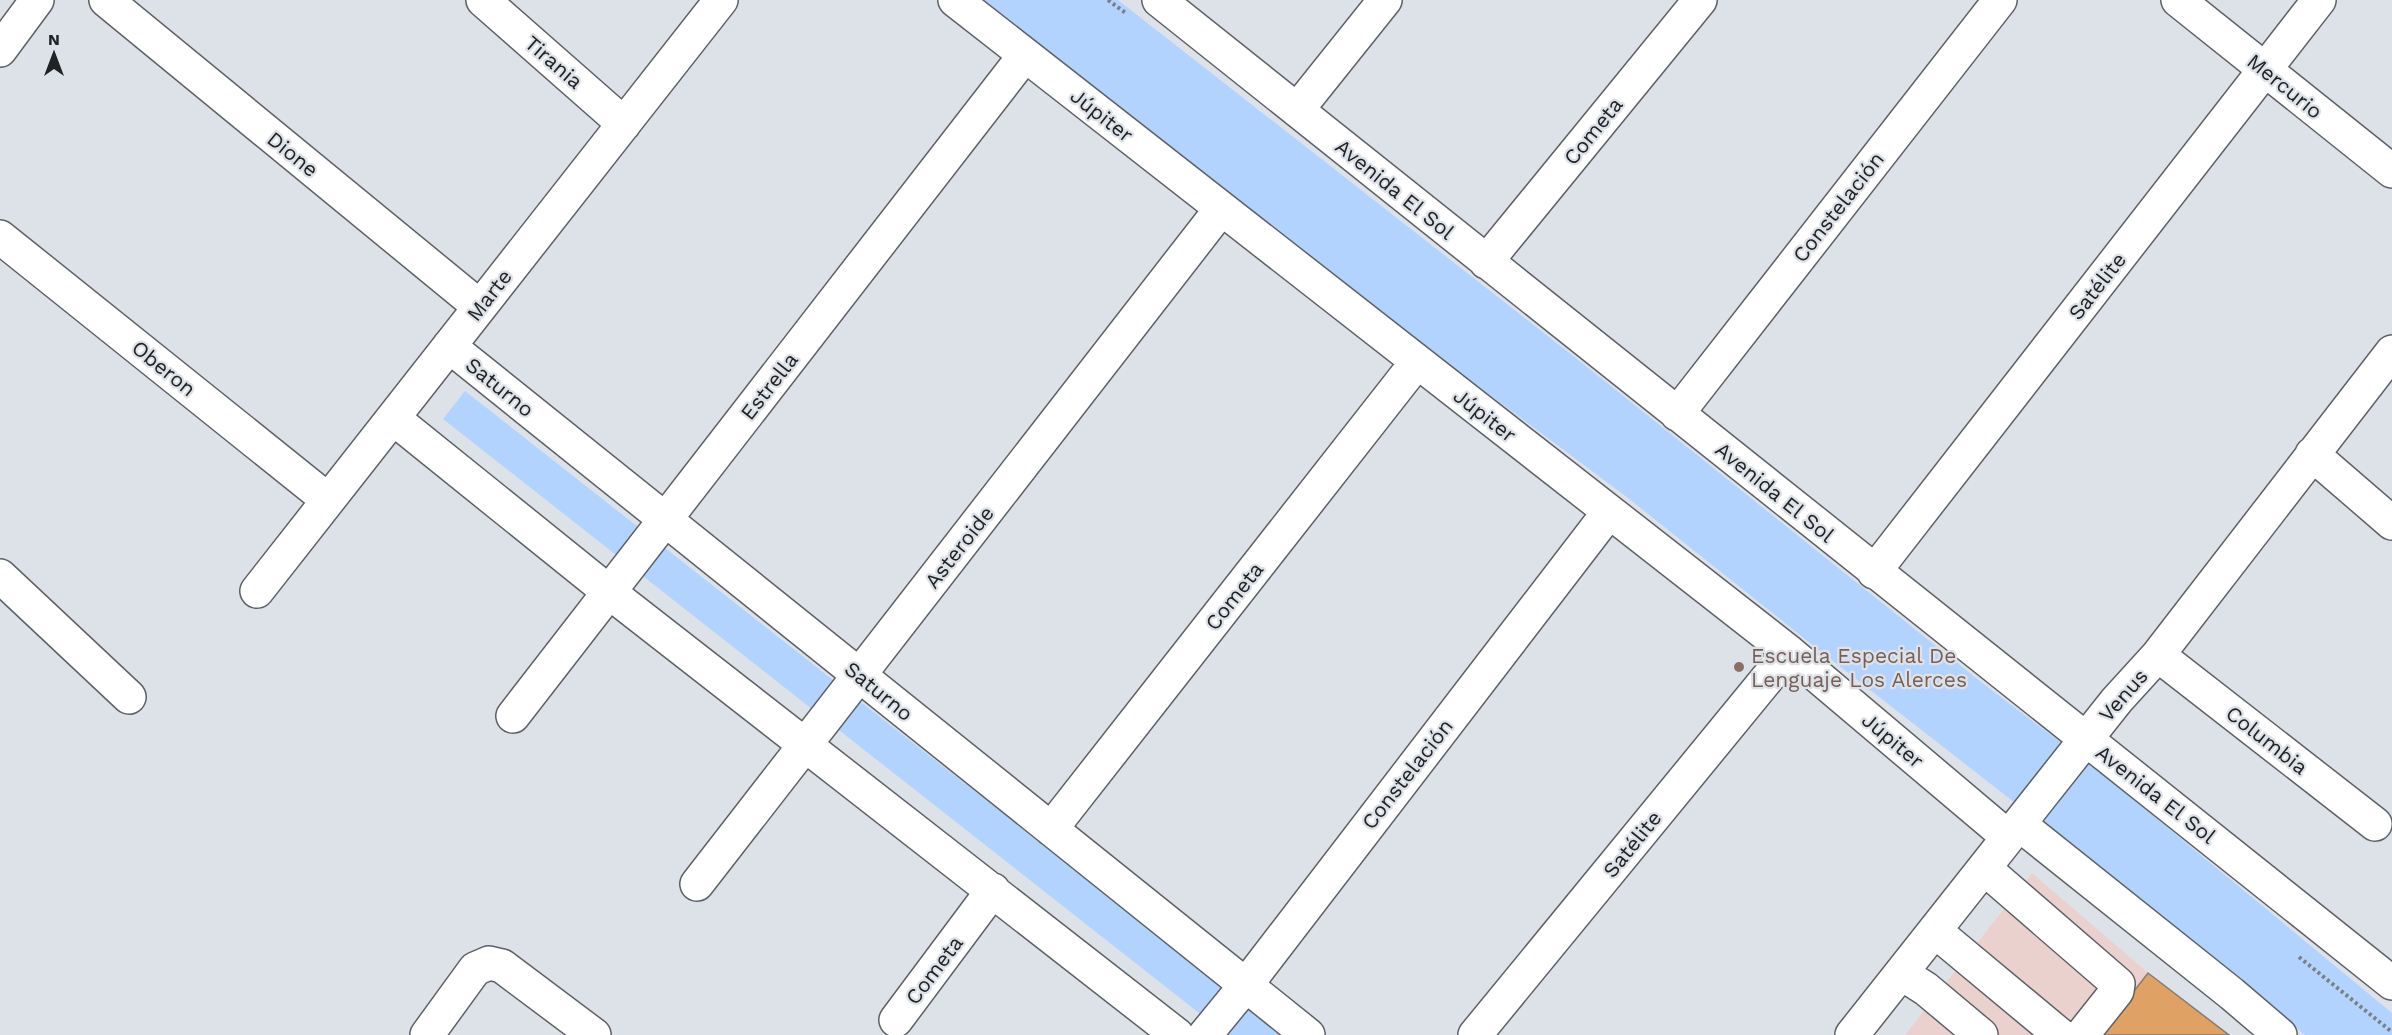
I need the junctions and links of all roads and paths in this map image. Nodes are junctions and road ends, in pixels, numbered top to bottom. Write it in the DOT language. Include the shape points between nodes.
graph roads {
  1 [pos="37,0"];
  2 [pos="106,0"];
  3 [pos="483,0"];
  4 [pos="721,0"];
  5 [pos="955,0"];
  6 [pos="1159,0"];
  7 [pos="1385,0"];
  8 [pos="1700,0"];
  9 [pos="2000,0"];
  10 [pos="2178,0"];
  11 [pos="2319,0"];
  12 [pos="0,50"];
  13 [pos="1025,55"];
  14 [pos="2265,70"];
  15 [pos="1297,110"];
  16 [pos="624,124"];
  17 [pos="2392,171"];
  18 [pos="1221,209"];
  19 [pos="0,237"];
  20 [pos="1486,262"];
  21 [pos="480,307"];
  22 [pos="449,346"];
  23 [pos="2392,352"];
  24 [pos="1417,362"];
  25 [pos="1677,414"];
  26 [pos="393,418"];
  27 [pos="2312,454"];
  28 [pos="328,500"];
  29 [pos="1609,512"];
  30 [pos="665,520"];
  31 [pos="2392,523"];
  32 [pos="1874,572"];
  33 [pos="0,576"];
  34 [pos="257,591"];
  35 [pos="609,592"];
  36 [pos="1789,652"];
  37 [pos="2158,655"];
  38 [pos="859,675"];
  39 [pos="129,697"];
  40 [pos="513,716"];
  41 [pos="2086,739"];
  42 [pos="804,745"];
  43 [pos="2375,824"];
  44 [pos="1052,829"];
  45 [pos="2014,831"];
  46 [pos="1984,868"];
  47 [pos="697,884"];
  48 [pos="993,890"];
  49 [pos="1935,931"];
  50 [pos="1901,973"];
  51 [pos="2392,983"];
  52 [pos="1246,985"];
  53 [pos="896,1020"];
  54 [pos="427,1035"];
  55 [pos="594,1035"];
  56 [pos="1177,1035"];
  57 [pos="1205,1035"];
  58 [pos="1308,1035"];
  59 [pos="1475,1035"];
  60 [pos="1852,1035"];
  61 [pos="1981,1035"];
  62 [pos="2060,1035"];
  63 [pos="2082,1035"];
  64 [pos="2280,1035"];
  1 -- 12 [label="street"];
  2 -- 21 [label="street, Dione"];
  3 -- 16 [label="street, Tirania"];
  4 -- 16 [label="street, Marte"];
  5 -- 13 [label="street, Júpiter"];
  6 -- 15 [label="street, Avenida El Sol"];
  7 -- 15 [label="street"];
  8 -- 20 [label="street, Cometa"];
  9 -- 25 [label="street, Constelación"];
  10 -- 14 [label="street, Mercurio"];
  11 -- 14 [label="street, Satélite"];
  13 -- 18 [label="street, Júpiter"];
  13 -- 30 [label="street, Estrella"];
  14 -- 17 [label="street, Mercurio"];
  14 -- 32 [label="street, Satélite"];
  15 -- 20 [label="street, Avenida El Sol"];
  16 -- 21 [label="street, Marte"];
  18 -- 24 [label="street, Júpiter"];
  18 -- 38 [label="street, Asteroide"];
  19 -- 28 [label="street, Oberon"];
  20 -- 25 [label="street, Avenida El Sol"];
  21 -- 22 [label="street, Marte"];
  22 -- 26 [label="street, Marte"];
  22 -- 30 [label="street, Saturno"];
  23 -- 27 [label="street, Venus"];
  24 -- 29 [label="street, Júpiter"];
  24 -- 44 [label="street, Cometa"];
  25 -- 32 [label="street, Avenida El Sol"];
  26 -- 28 [label="street, Marte"];
  26 -- 35 [label="street"];
  27 -- 31 [label="street"];
  27 -- 37 [label="street, Venus"];
  28 -- 34 [label="street, Marte"];
  29 -- 36 [label="street, Júpiter"];
  29 -- 52 [label="street, Constelación"];
  30 -- 35 [label="street, Estrella"];
  30 -- 38 [label="street, Saturno"];
  32 -- 41 [label="street, Avenida El Sol"];
  33 -- 39 [label="street"];
  35 -- 40 [label="street, Estrella"];
  35 -- 42 [label="street"];
  36 -- 45 [label="street, Júpiter"];
  36 -- 59 [label="street, Satélite"];
  37 -- 41 [label="street, Venus"];
  37 -- 43 [label="street, Columbia"];
  38 -- 42 [label="street, Asteroide"];
  38 -- 44 [label="street, Saturno"];
  41 -- 45 [label="street, Venus"];
  41 -- 51 [label="street, Avenida El Sol"];
  42 -- 47 [label="street, Asteroide"];
  42 -- 48 [label="street"];
  44 -- 52 [label="street, Saturno"];
  45 -- 46 [label="street, Venus"];
  45 -- 64 [label="street, Júpiter" via="2232,993"];
  46 -- 49 [label="street, Venus"];
  46 -- 63 [label="street" via="2118,984 2117,991"];
  48 -- 53 [label="street, Cometa"];
  48 -- 56 [label="street"];
  49 -- 50 [label="street, Venus"];
  49 -- 62 [label="street"];
  50 -- 60 [label="street, Venus"];
  50 -- 61 [label="street"];
  52 -- 57 [label="street, Constelación"];
  52 -- 58 [label="street, Saturno"];
  54 -- 55 [label="street" via="475,969 489,963 502,966"];
}
